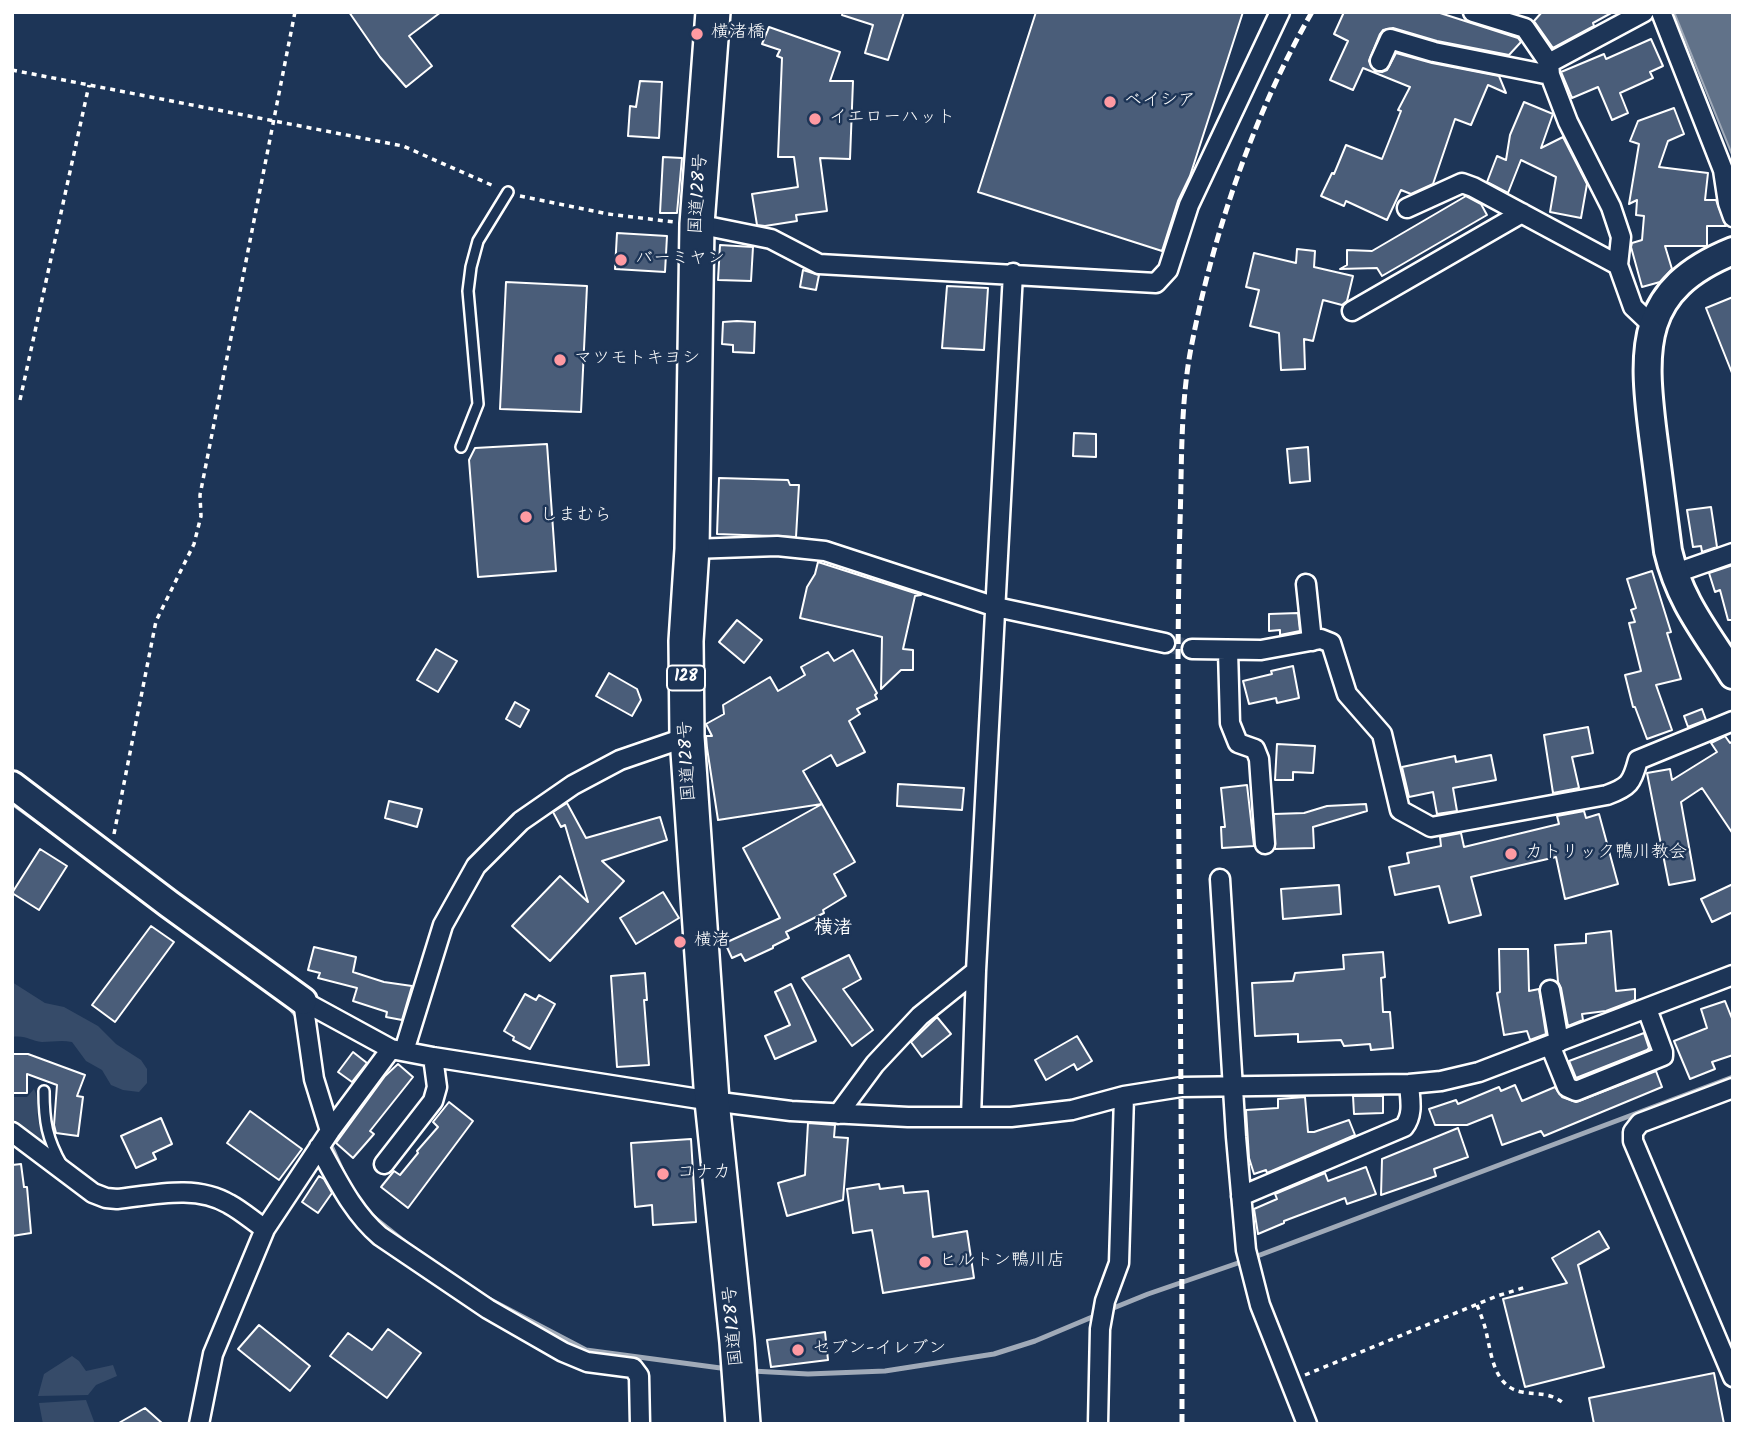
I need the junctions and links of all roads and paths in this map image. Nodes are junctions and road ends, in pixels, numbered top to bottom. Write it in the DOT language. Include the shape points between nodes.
graph roads {
  1 [pos="295,12"];
  2 [pos="713,12"];
  3 [pos="1280,12"];
  4 [pos="1473,12"];
  5 [pos="1644,12"];
  6 [pos="1661,12"];
  7 [pos="1623,16"];
  8 [pos="1380,61"];
  9 [pos="1550,69"];
  10 [pos="12,70"];
  11 [pos="89,85"];
  12 [pos="508,192"];
  13 [pos="1407,208"];
  14 [pos="1522,214"];
  15 [pos="1733,217"];
  16 [pos="697,224"];
  17 [pos="1733,251"];
  18 [pos="1618,265"];
  19 [pos="1013,273"];
  20 [pos="1352,311"];
  21 [pos="1652,325"];
  22 [pos="20,400"];
  23 [pos="461,447"];
  24 [pos="692,549"];
  25 [pos="1733,553"];
  26 [pos="1673,574"];
  27 [pos="1306,584"];
  28 [pos="996,607"];
  29 [pos="1312,641"];
  30 [pos="1165,643"];
  31 [pos="1192,649"];
  32 [pos="1228,650"];
  33 [pos="1733,675"];
  34 [pos="1733,721"];
  35 [pos="687,737"];
  36 [pos="12,785"];
  37 [pos="1265,844"];
  38 [pos="109,859"];
  39 [pos="1220,879"];
  40 [pos="976,971"];
  41 [pos="1733,975"];
  42 [pos="1550,990"];
  43 [pos="303,1001"];
  44 [pos="1647,1009"];
  45 [pos="1555,1043"];
  46 [pos="398,1050"];
  47 [pos="433,1057"];
  48 [pos="1409,1084"];
  49 [pos="1233,1086"];
  50 [pos="1733,1088"];
  51 [pos="44,1091"];
  52 [pos="1124,1096"];
  53 [pos="712,1101"];
  54 [pos="838,1115"];
  55 [pos="971,1117"];
  56 [pos="330,1131"];
  57 [pos="12,1132"];
  58 [pos="319,1147"];
  59 [pos="384,1164"];
  60 [pos="68,1175"];
  61 [pos="1241,1196"];
  62 [pos="265,1229"];
  63 [pos="1526,1287"];
  64 [pos="1477,1305"];
  65 [pos="1733,1377"];
  66 [pos="1290,1381"];
  67 [pos="1563,1403"];
  68 [pos="200,1424"];
  69 [pos="640,1424"];
  70 [pos="743,1424"];
  71 [pos="1098,1424"];
  72 [pos="1307,1424"];
  1 -- 38 [label="path" via="200,495 201,516 194,544 156,621"];
  2 -- 16 [label="highway, 国道128号 / 128"];
  3 -- 19 [label="street" via="1189,205 1168,270 1156,282"];
  4 -- 9 [label="street" via="1525,28"];
  5 -- 7 [label="street"];
  6 -- 15 [label="street" via="1723,170"];
  7 -- 9 [label="street"];
  8 -- 9 [label="street" via="1390,39 1434,52"];
  9 -- 18 [label="street" via="1622,237"];
  10 -- 11 [label="path"];
  11 -- 12 [label="path" via="402,146"];
  11 -- 22 [label="path"];
  12 -- 16 [label="path" via="608,214"];
  12 -- 23 [label="lane" via="478,241 471,267 468,291 478,404"];
  13 -- 14 [label="street" via="1462,183"];
  14 -- 18 [label="street"];
  14 -- 20 [label="street"];
  16 -- 19 [label="street" via="771,239 819,264"];
  16 -- 24 [label="highway, 国道128号 / 128"];
  17 -- 21 [label="street" via="1711,260 1678,284"];
  18 -- 21 [label="street" via="1633,307"];
  19 -- 28 [label="street"];
  21 -- 26 [label="street" via="1646,380"];
  24 -- 28 [label="street" via="777,546 825,551"];
  24 -- 35 [label="highway, 国道128号 / 128" via="686,641"];
  25 -- 26 [label="street"];
  26 -- 33 [label="street"];
  27 -- 29 [label="street"];
  28 -- 30 [label="street"];
  28 -- 40 [label="street"];
  29 -- 32 [label="street" via="1261,650"];
  29 -- 34 [label="street" via="1331,643 1347,694 1382,734 1399,810 1431,827 1624,789 1638,760"];
  31 -- 32 [label="street"];
  32 -- 37 [label="street" via="1230,723 1238,743 1255,749 1259,760"];
  35 -- 46 [label="street" via="620,760 573,785 521,821 476,866 443,925"];
  35 -- 53 [label="highway, 国道128号 / 128"];
  36 -- 38 [label="street"];
  38 -- 43 [label="street"];
  39 -- 49 [label="street"];
  40 -- 54 [label="street" via="920,1016 875,1063"];
  40 -- 55 [label="street"];
  41 -- 44 [label="street"];
  42 -- 45 [label="street"];
  43 -- 46 [label="street"];
  43 -- 56 [label="street" via="314,1079"];
  44 -- 45 [label="street"];
  44 -- 45 [label="street" via="1663,1056 1576,1091 1567,1087"];
  45 -- 48 [label="street" via="1479,1072"];
  46 -- 47 [label="street"];
  46 -- 56 [label="street"];
  47 -- 53 [label="street"];
  47 -- 59 [label="street" via="437,1087 433,1101"];
  48 -- 49 [label="street"];
  48 -- 61 [label="street" via="1411,1112 1404,1127"];
  49 -- 52 [label="street" via="1181,1087"];
  49 -- 61 [label="street"];
  50 -- 65 [label="street" via="1640,1124 1633,1132"];
  51 -- 60 [label="lane" via="44,1121"];
  52 -- 55 [label="street" via="1072,1110"];
  52 -- 71 [label="street" via="1119,1263 1100,1329"];
  53 -- 54 [label="street"];
  53 -- 70 [label="highway, 国道128号 / 128"];
  54 -- 55 [label="street"];
  56 -- 58 [label="street"];
  57 -- 60 [label="street"];
  58 -- 62 [label="street"];
  58 -- 69 [label="street" via="352,1206 380,1236 488,1309 563,1352 587,1362 633,1368 639,1376"];
  60 -- 62 [label="street" via="106,1198 204,1194 228,1203"];
  61 -- 66 [label="street" via="1250,1271"];
  62 -- 68 [label="street" via="214,1354"];
  63 -- 64 [label="path"];
  64 -- 66 [label="path"];
  64 -- 67 [label="path" via="1500,1379 1514,1391 1549,1394"];
  66 -- 72 [label="street"];
}
